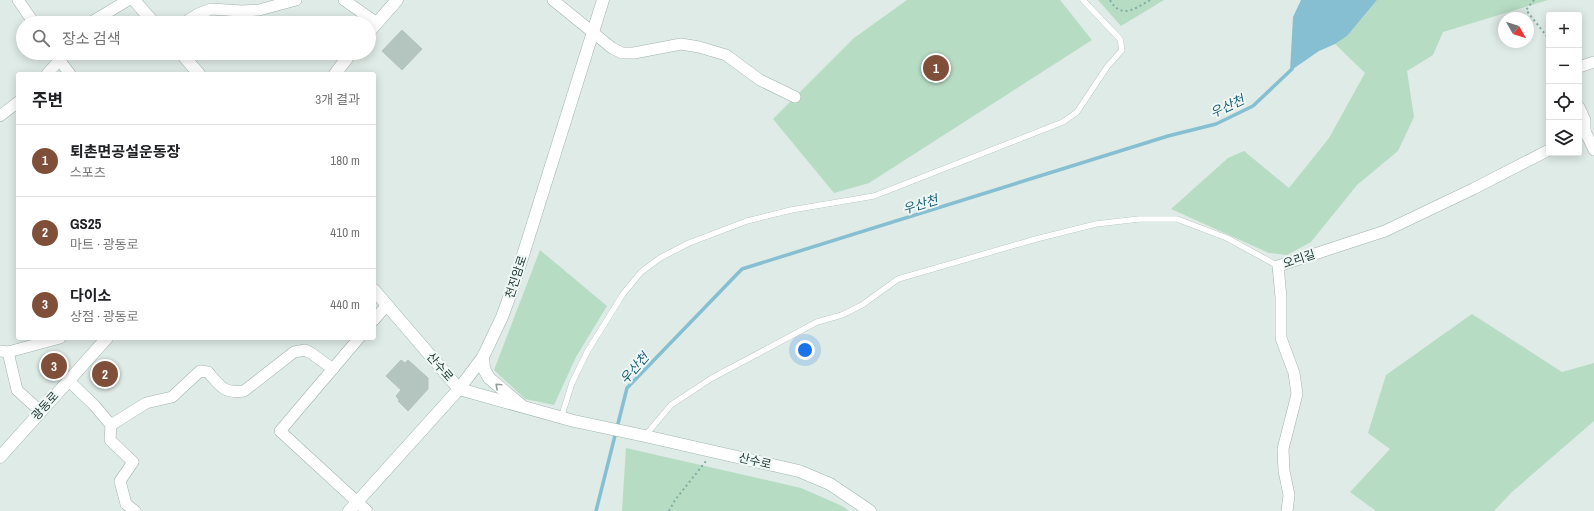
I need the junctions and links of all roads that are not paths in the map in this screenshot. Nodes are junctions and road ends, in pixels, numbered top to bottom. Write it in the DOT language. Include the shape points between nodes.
graph roads {
  1 [pos="18,0"];
  2 [pos="128,0"];
  3 [pos="134,0"];
  4 [pos="296,0"];
  5 [pos="344,0"];
  6 [pos="397,0"];
  7 [pos="553,0"];
  8 [pos="603,0"];
  9 [pos="1083,0"];
  10 [pos="29,16"];
  11 [pos="102,16"];
  12 [pos="148,16"];
  13 [pos="195,16"];
  14 [pos="361,16"];
  15 [pos="376,24"];
  16 [pos="592,33"];
  17 [pos="57,60"];
  18 [pos="62,60"];
  19 [pos="187,60"];
  20 [pos="345,60"];
  21 [pos="346,60"];
  22 [pos="1594,62"];
  23 [pos="1582,65"];
  24 [pos="48,72"];
  25 [pos="69,72"];
  26 [pos="197,72"];
  27 [pos="332,72"];
  28 [pos="337,72"];
  29 [pos="795,97"];
  30 [pos="16,104"];
  31 [pos="1582,114"];
  32 [pos="0,116"];
  33 [pos="1582,133"];
  34 [pos="1594,150"];
  35 [pos="1546,152"];
  36 [pos="1278,266"];
  37 [pos="376,293"];
  38 [pos="386,306"];
  39 [pos="376,318"];
  40 [pos="52,340"];
  41 [pos="104,340"];
  42 [pos="357,340"];
  43 [pos="4,352"];
  44 [pos="483,357"];
  45 [pos="333,369"];
  46 [pos="68,380"];
  47 [pos="458,389"];
  48 [pos="525,408"];
  49 [pos="40,411"];
  50 [pos="561,418"];
  51 [pos="111,425"];
  52 [pos="645,436"];
  53 [pos="0,457"];
  54 [pos="353,506"];
  55 [pos="122,507"];
  56 [pos="135,511"];
  57 [pos="367,511"];
  58 [pos="870,511"];
  59 [pos="1287,511"];
  1 -- 10 [label="street"];
  2 -- 11 [label="street"];
  3 -- 12 [label="main road"];
  4 -- 13 [label="street" via="259,10 211,9"];
  5 -- 14 [label="street"];
  6 -- 15 [label="main road"];
  7 -- 16 [label="street"];
  8 -- 16 [label="main road, 천진암로"];
  9 -- 50 [label="lane" via="1120,39 1122,50 1077,112 1063,122 874,196 791,210 747,221 689,243 660,258 641,272 623,294 587,352 572,383"];
  16 -- 29 [label="street" via="622,53 682,44 726,55 760,80"];
  16 -- 44 [label="main road, 천진암로" via="513,287"];
  17 -- 24 [label="street"];
  18 -- 25 [label="street"];
  19 -- 26 [label="main road"];
  20 -- 27 [label="main road"];
  21 -- 28 [label="main road"];
  22 -- 23 [label="street"];
  30 -- 32 [label="street"];
  31 -- 33 [label="street" via="1585,120"];
  33 -- 34 [label="street"];
  35 -- 36 [label="street, 오리길" via="1385,231"];
  36 -- 52 [label="lane" via="1227,238 1177,219 1139,219 1096,224 1036,239 898,279 862,305 842,315 817,322 712,378 671,405"];
  36 -- 59 [label="street, 오리길" via="1281,338 1294,373 1298,394 1283,449 1289,496"];
  37 -- 38 [label="main road, 산수로"];
  38 -- 39 [label="street"];
  38 -- 47 [label="main road, 산수로"];
  40 -- 43 [label="street"];
  41 -- 46 [label="main road, 광동로"];
  42 -- 45 [label="street"];
  43 -- 49 [label="street" via="17,390"];
  44 -- 47 [label="main road, 천진암로"];
  48 -- 44 [label="main road, one-way" via="489,378 484,369"];
  45 -- 51 [label="street" via="305,350 294,352 244,391 234,393 223,390 208,372 200,371 172,398 146,403"];
  45 -- 54 [label="street" via="280,431"];
  46 -- 49 [label="main road, 광동로"];
  46 -- 51 [label="street" via="94,404"];
  47 -- 48 [label="main road, 산수로"];
  47 -- 54 [label="main road, 천진암로"];
  48 -- 50 [label="main road, 산수로"];
  49 -- 53 [label="main road, 광동로"];
  50 -- 52 [label="main road, 산수로"];
  51 -- 55 [label="street" via="110,440 134,462 120,481"];
  52 -- 58 [label="main road, 산수로" via="799,472 830,484"];
  54 -- 57 [label="street"];
  55 -- 56 [label="street"];
}
